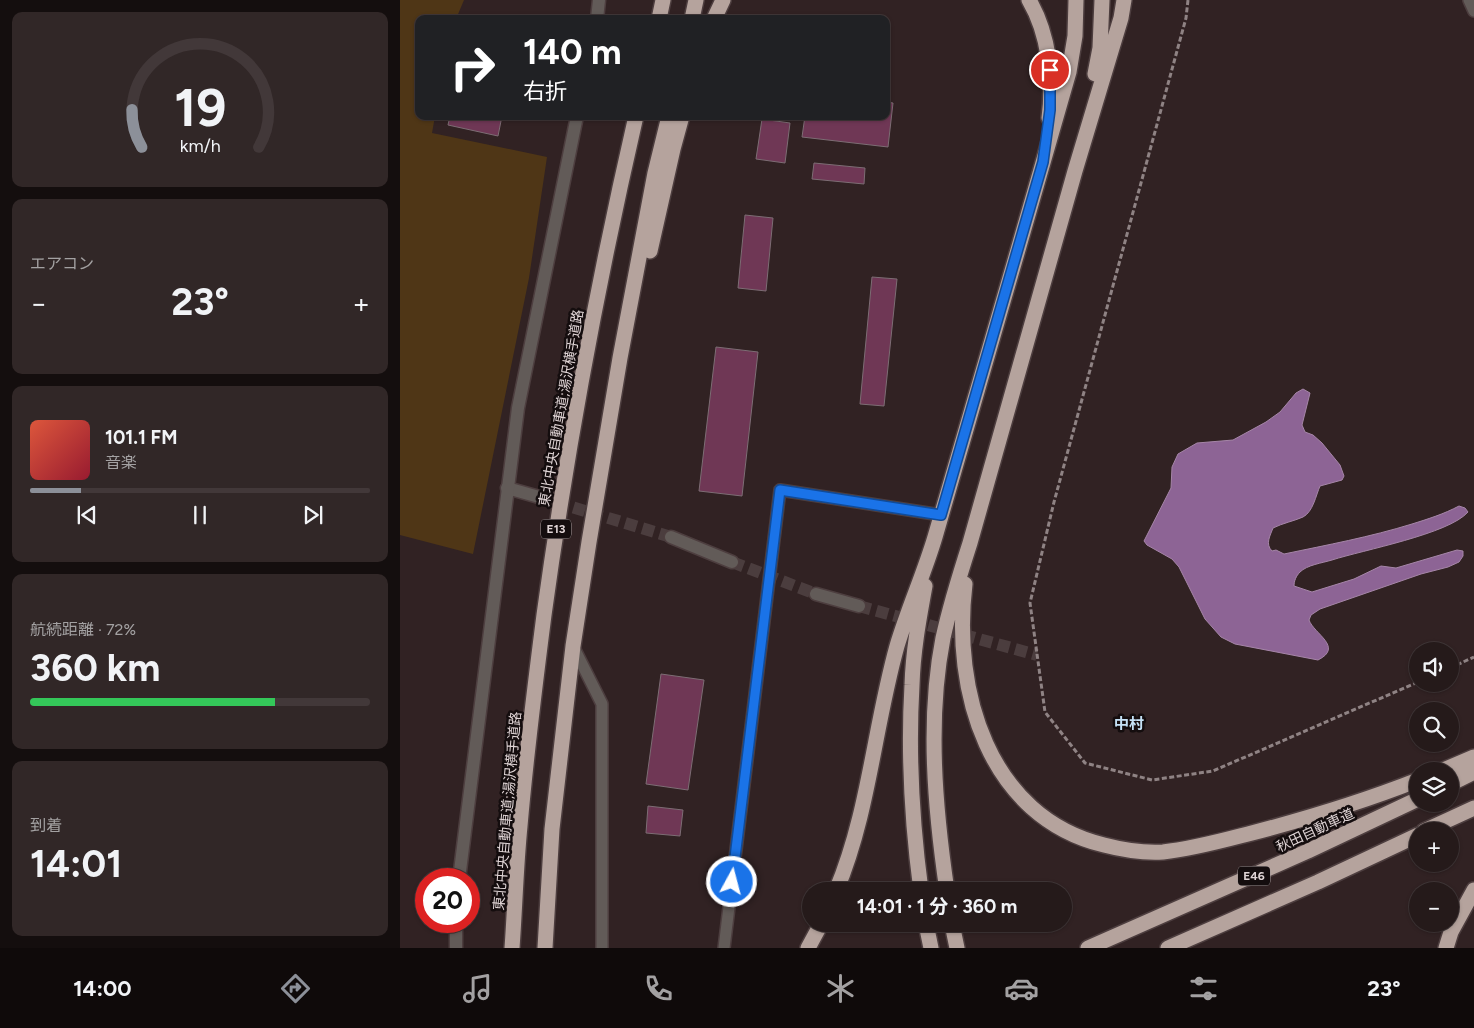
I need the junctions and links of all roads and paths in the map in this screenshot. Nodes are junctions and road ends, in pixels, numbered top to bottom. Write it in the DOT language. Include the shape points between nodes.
graph roads {
  1 [pos="599,0"];
  2 [pos="663,0"];
  3 [pos="696,0"];
  4 [pos="723,0"];
  5 [pos="1029,0"];
  6 [pos="1076,0"];
  7 [pos="1102,0"];
  8 [pos="1124,0"];
  9 [pos="1188,0"];
  10 [pos="1469,0"];
  11 [pos="1474,11"];
  12 [pos="597,15"];
  13 [pos="660,15"];
  14 [pos="693,15"];
  15 [pos="716,15"];
  16 [pos="576,120"];
  17 [pos="635,120"];
  18 [pos="667,120"];
  19 [pos="681,120"];
  20 [pos="1043,162"];
  21 [pos="1075,171"];
  22 [pos="507,488"];
  23 [pos="539,497"];
  24 [pos="941,515"];
  25 [pos="671,537"];
  26 [pos="934,540"];
  27 [pos="589,542"];
  28 [pos="970,543"];
  29 [pos="732,562"];
  30 [pos="816,594"];
  31 [pos="859,606"];
  32 [pos="573,646"];
  33 [pos="1474,657"];
  34 [pos="1459,664"];
  35 [pos="1409,686"];
  36 [pos="1474,757"];
  37 [pos="1459,763"];
  38 [pos="1474,772"];
  39 [pos="1459,780"];
  40 [pos="1409,783"];
  41 [pos="1409,803"];
  42 [pos="1474,808"];
  43 [pos="1444,822"];
  44 [pos="1409,839"];
  45 [pos="460,868"];
  46 [pos="840,882"];
  47 [pos="920,882"];
  48 [pos="946,882"];
  49 [pos="1474,890"];
  50 [pos="817,932"];
  51 [pos="928,932"];
  52 [pos="954,932"];
  53 [pos="456,933"];
  54 [pos="456,948"];
  55 [pos="512,948"];
  56 [pos="545,948"];
  57 [pos="602,948"];
  58 [pos="724,948"];
  59 [pos="808,948"];
  60 [pos="931,948"];
  61 [pos="957,948"];
  62 [pos="1088,948"];
  63 [pos="1168,948"];
  64 [pos="1446,948"];
  1 -- 12 [label="street"];
  2 -- 13 [label="highway"];
  3 -- 14 [label="highway"];
  4 -- 15 [label="highway"];
  5 -- 20 [label="highway" via="1045,36 1050,70 1050,110"];
  6 -- 20 [label="highway" via="1069,72"];
  7 -- 21 [label="highway" via="1100,48"];
  8 -- 21 [label="highway"];
  9 -- 35 [label="path" via="1186,18 1054,502 1030,603 1045,712 1085,763 1152,780 1213,771"];
  10 -- 11 [label="lane"];
  16 -- 22 [label="street" via="518,408"];
  17 -- 55 [label="highway, 東北中央自動車道;湯沢横手道路 / E13" via="583,369 555,537 520,825"];
  18 -- 27 [label="highway, E13" via="620,358"];
  19 -- 27 [label="highway"];
  20 -- 24 [label="highway"];
  21 -- 28 [label="highway"];
  22 -- 23 [label="street"];
  22 -- 45 [label="street"];
  24 -- 26 [label="highway"];
  24 -- 58 [label="lane" via="780,490"];
  25 -- 29 [label="street"];
  26 -- 46 [label="highway" via="897,647 860,818"];
  26 -- 47 [label="highway" via="917,631 912,684 912,793"];
  27 -- 32 [label="highway, E13"];
  28 -- 40 [label="highway" via="962,603 962,644 979,727 992,759 1009,786 1034,811 1062,830 1089,842 1124,850 1162,852 1281,826"];
  28 -- 48 [label="highway" via="943,639 936,689 937,798"];
  30 -- 31 [label="street"];
  32 -- 56 [label="highway, E13" via="552,829"];
  32 -- 57 [label="lane" via="602,704"];
  33 -- 34 [label="path"];
  36 -- 37 [label="highway"];
  38 -- 39 [label="highway"];
  41 -- 62 [label="highway, 秋田自動車道 / E46"];
  42 -- 43 [label="highway"];
  44 -- 63 [label="highway, E46"];
  49 -- 64 [label="highway"];
  50 -- 59 [label="highway"];
  51 -- 60 [label="highway"];
  52 -- 61 [label="highway"];
  53 -- 54 [label="street"];
}
